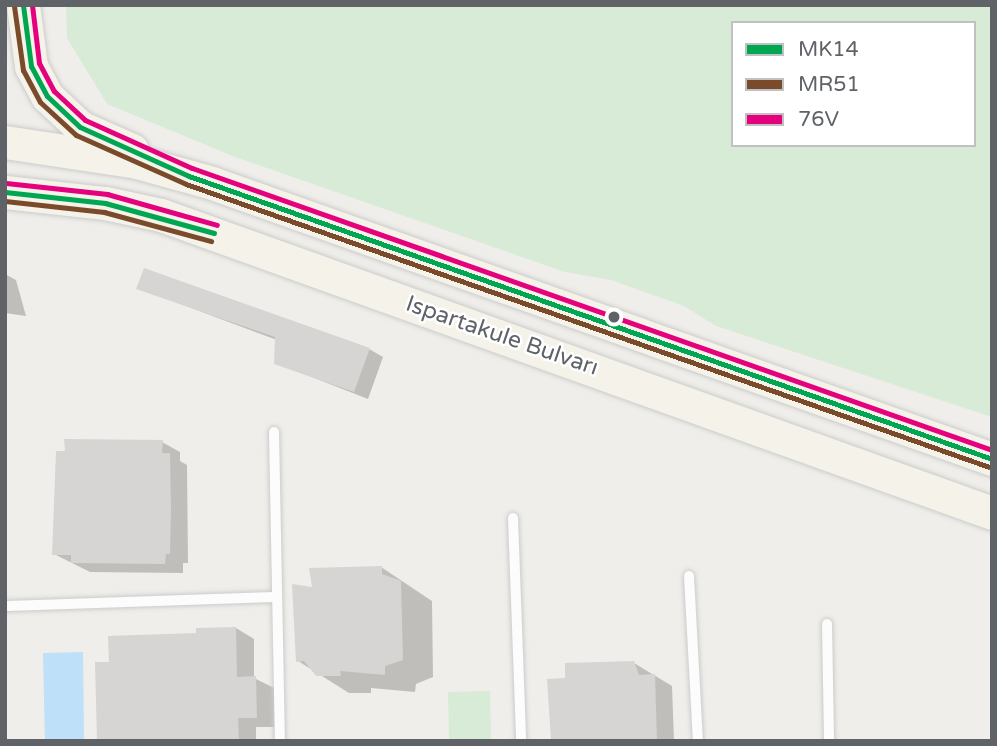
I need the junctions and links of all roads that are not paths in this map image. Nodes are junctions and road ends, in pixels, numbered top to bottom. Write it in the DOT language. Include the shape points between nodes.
graph roads {
  1 [pos="23,5"];
  2 [pos="5,142"];
  3 [pos="189,176"];
  4 [pos="5,192"];
  5 [pos="274,432"];
  6 [pos="992,458"];
  7 [pos="992,513"];
  8 [pos="513,518"];
  9 [pos="689,576"];
  10 [pos="276,597"];
  11 [pos="5,606"];
  12 [pos="827,624"];
  13 [pos="280,741"];
  14 [pos="521,741"];
  15 [pos="698,741"];
  16 [pos="830,741"];
  1 -- 3 [label="main road" via="31,66 47,96 80,127"];
  2 -- 3 [label="main road, Ispartakule Bulvarı" via="138,162"];
  3 -- 6 [label="main road, Ispartakule Bulvarı"];
  4 -- 7 [label="main road, Ispartakule Bulvarı" via="105,203 161,215"];
  5 -- 10 [label="lane"];
  8 -- 14 [label="lane"];
  9 -- 15 [label="lane"];
  10 -- 11 [label="lane"];
  10 -- 13 [label="lane"];
  12 -- 16 [label="lane"];
}
